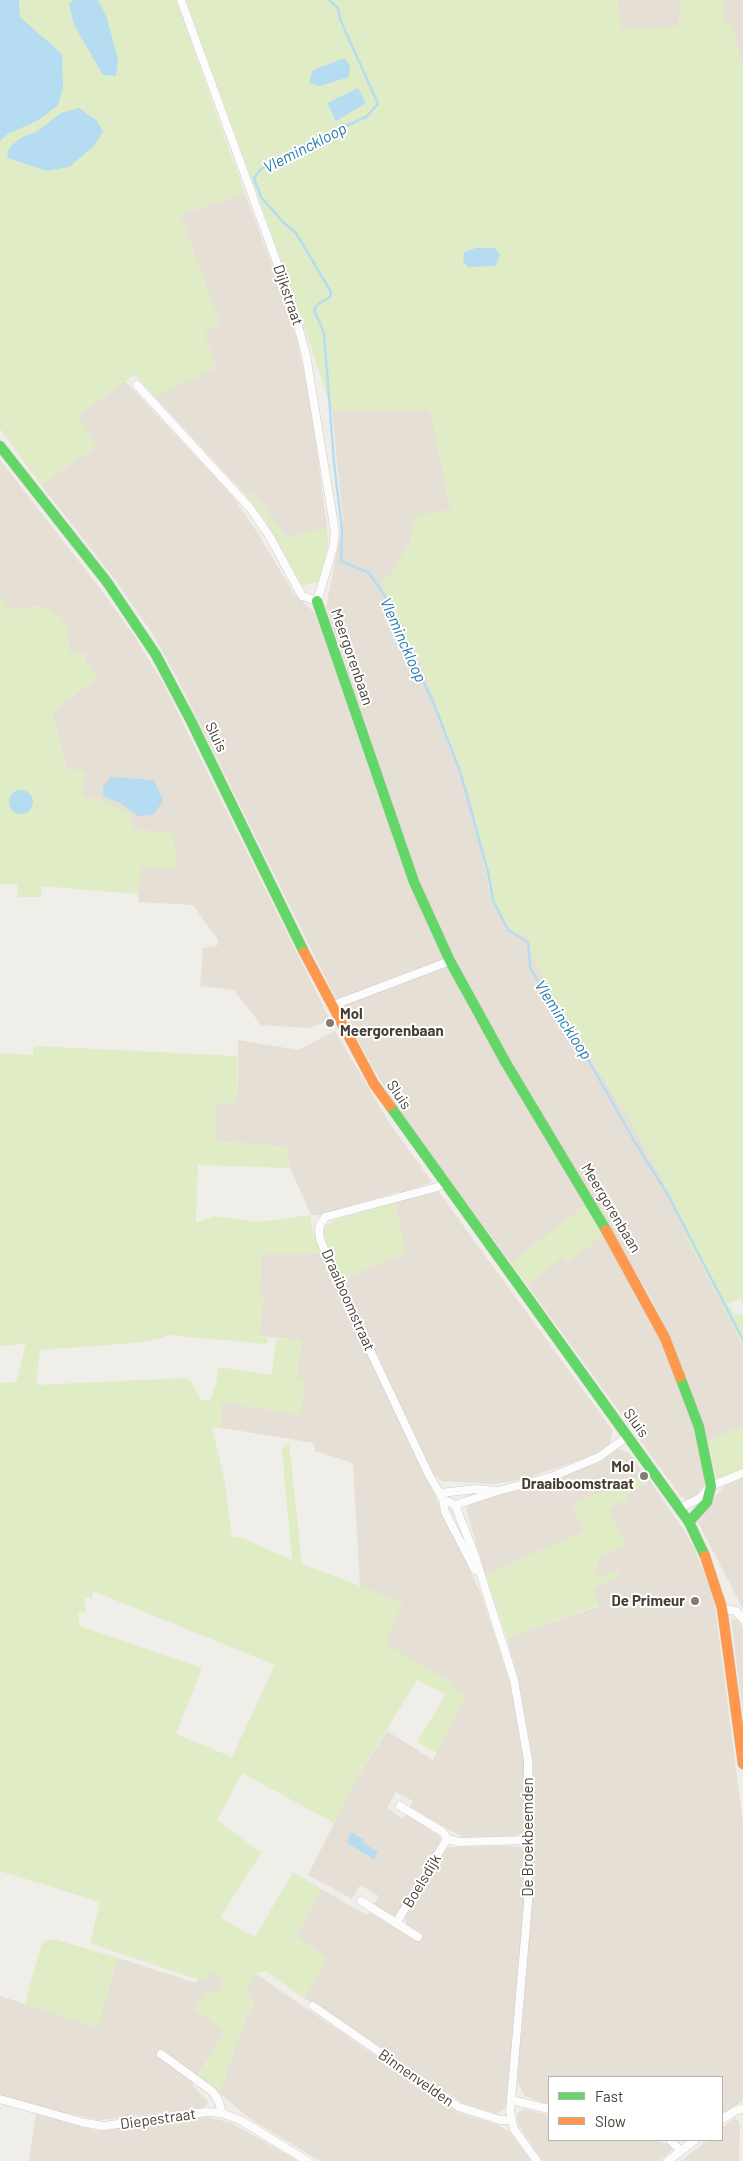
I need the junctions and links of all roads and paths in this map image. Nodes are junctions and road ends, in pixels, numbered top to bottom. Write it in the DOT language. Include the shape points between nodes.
graph roads {
  1 [pos="181,0"];
  2 [pos="137,385"];
  3 [pos="0,446"];
  4 [pos="317,601"];
  5 [pos="450,961"];
  6 [pos="331,1006"];
  7 [pos="444,1184"];
  8 [pos="628,1436"];
  9 [pos="743,1473"];
  10 [pos="711,1486"];
  11 [pos="498,1491"];
  12 [pos="442,1496"];
  13 [pos="455,1505"];
  14 [pos="680,1508"];
  15 [pos="689,1522"];
  16 [pos="481,1581"];
  17 [pos="722,1608"];
  18 [pos="743,1619"];
  19 [pos="743,1764"];
  20 [pos="400,1806"];
  21 [pos="447,1839"];
  22 [pos="530,1840"];
  23 [pos="361,1901"];
  24 [pos="396,1923"];
  25 [pos="418,1937"];
  26 [pos="313,2006"];
  27 [pos="161,2054"];
  28 [pos="0,2099"];
  29 [pos="512,2100"];
  30 [pos="548,2110"];
  31 [pos="743,2110"];
  32 [pos="222,2113"];
  33 [pos="723,2119"];
  34 [pos="511,2120"];
  35 [pos="671,2141"];
  36 [pos="694,2141"];
  37 [pos="681,2151"];
  38 [pos="308,2161"];
  39 [pos="537,2161"];
  40 [pos="668,2161"];
  1 -- 4 [label="street, Dijkstraat" via="292,304 306,356 334,532 333,548"];
  2 -- 4 [label="street, Meergorenbaan" via="250,508 302,596"];
  3 -- 6 [label="street, Sluis" via="107,582 156,654"];
  4 -- 5 [label="street, Meergorenbaan" via="414,882"];
  5 -- 6 [label="street"];
  5 -- 10 [label="street, Meergorenbaan" via="506,1064 649,1305 699,1427"];
  6 -- 7 [label="street, Sluis" via="374,1084"];
  7 -- 8 [label="street, Sluis"];
  7 -- 12 [label="street, Draaiboomstraat" via="325,1217 319,1226 320,1239 340,1287"];
  8 -- 11 [label="street" via="599,1457 577,1467"];
  8 -- 14 [label="street, Sluis"];
  9 -- 10 [label="street"];
  10 -- 14 [label="street" via="700,1498"];
  10 -- 15 [label="street" via="707,1502"];
  11 -- 12 [label="street" via="477,1489"];
  11 -- 13 [label="street"];
  12 -- 13 [label="street"];
  12 -- 16 [label="street, De Broekbeemden" via="445,1512"];
  13 -- 16 [label="street, De Broekbeemden"];
  14 -- 15 [label="street, Sluis"];
  15 -- 17 [label="street, Sluis" via="711,1569"];
  16 -- 22 [label="street, De Broekbeemden" via="514,1680 524,1731"];
  17 -- 18 [label="street" via="736,1611"];
  17 -- 19 [label="street, Sluis"];
  20 -- 21 [label="street, Boelsdijk" via="443,1832"];
  21 -- 22 [label="street, Boelsdijk" via="459,1842"];
  21 -- 24 [label="street, Boelsdijk"];
  22 -- 29 [label="street, De Broekbeemden"];
  23 -- 24 [label="street, Boelsdijk"];
  24 -- 25 [label="street, Boelsdijk"];
  26 -- 34 [label="street, Binnenvelden" via="459,2107 500,2120"];
  27 -- 32 [label="street" via="213,2092"];
  28 -- 32 [label="street, Diepestraat" via="104,2126 206,2112"];
  29 -- 30 [label="street"];
  29 -- 34 [label="street, De Broekbeemden"];
  31 -- 33 [label="street"];
  32 -- 38 [label="street, Diepestraat" via="242,2121"];
  34 -- 39 [label="street" via="520,2139"];
  35 -- 37 [label="street"];
  36 -- 37 [label="street"];
  37 -- 40 [label="street"];
}
